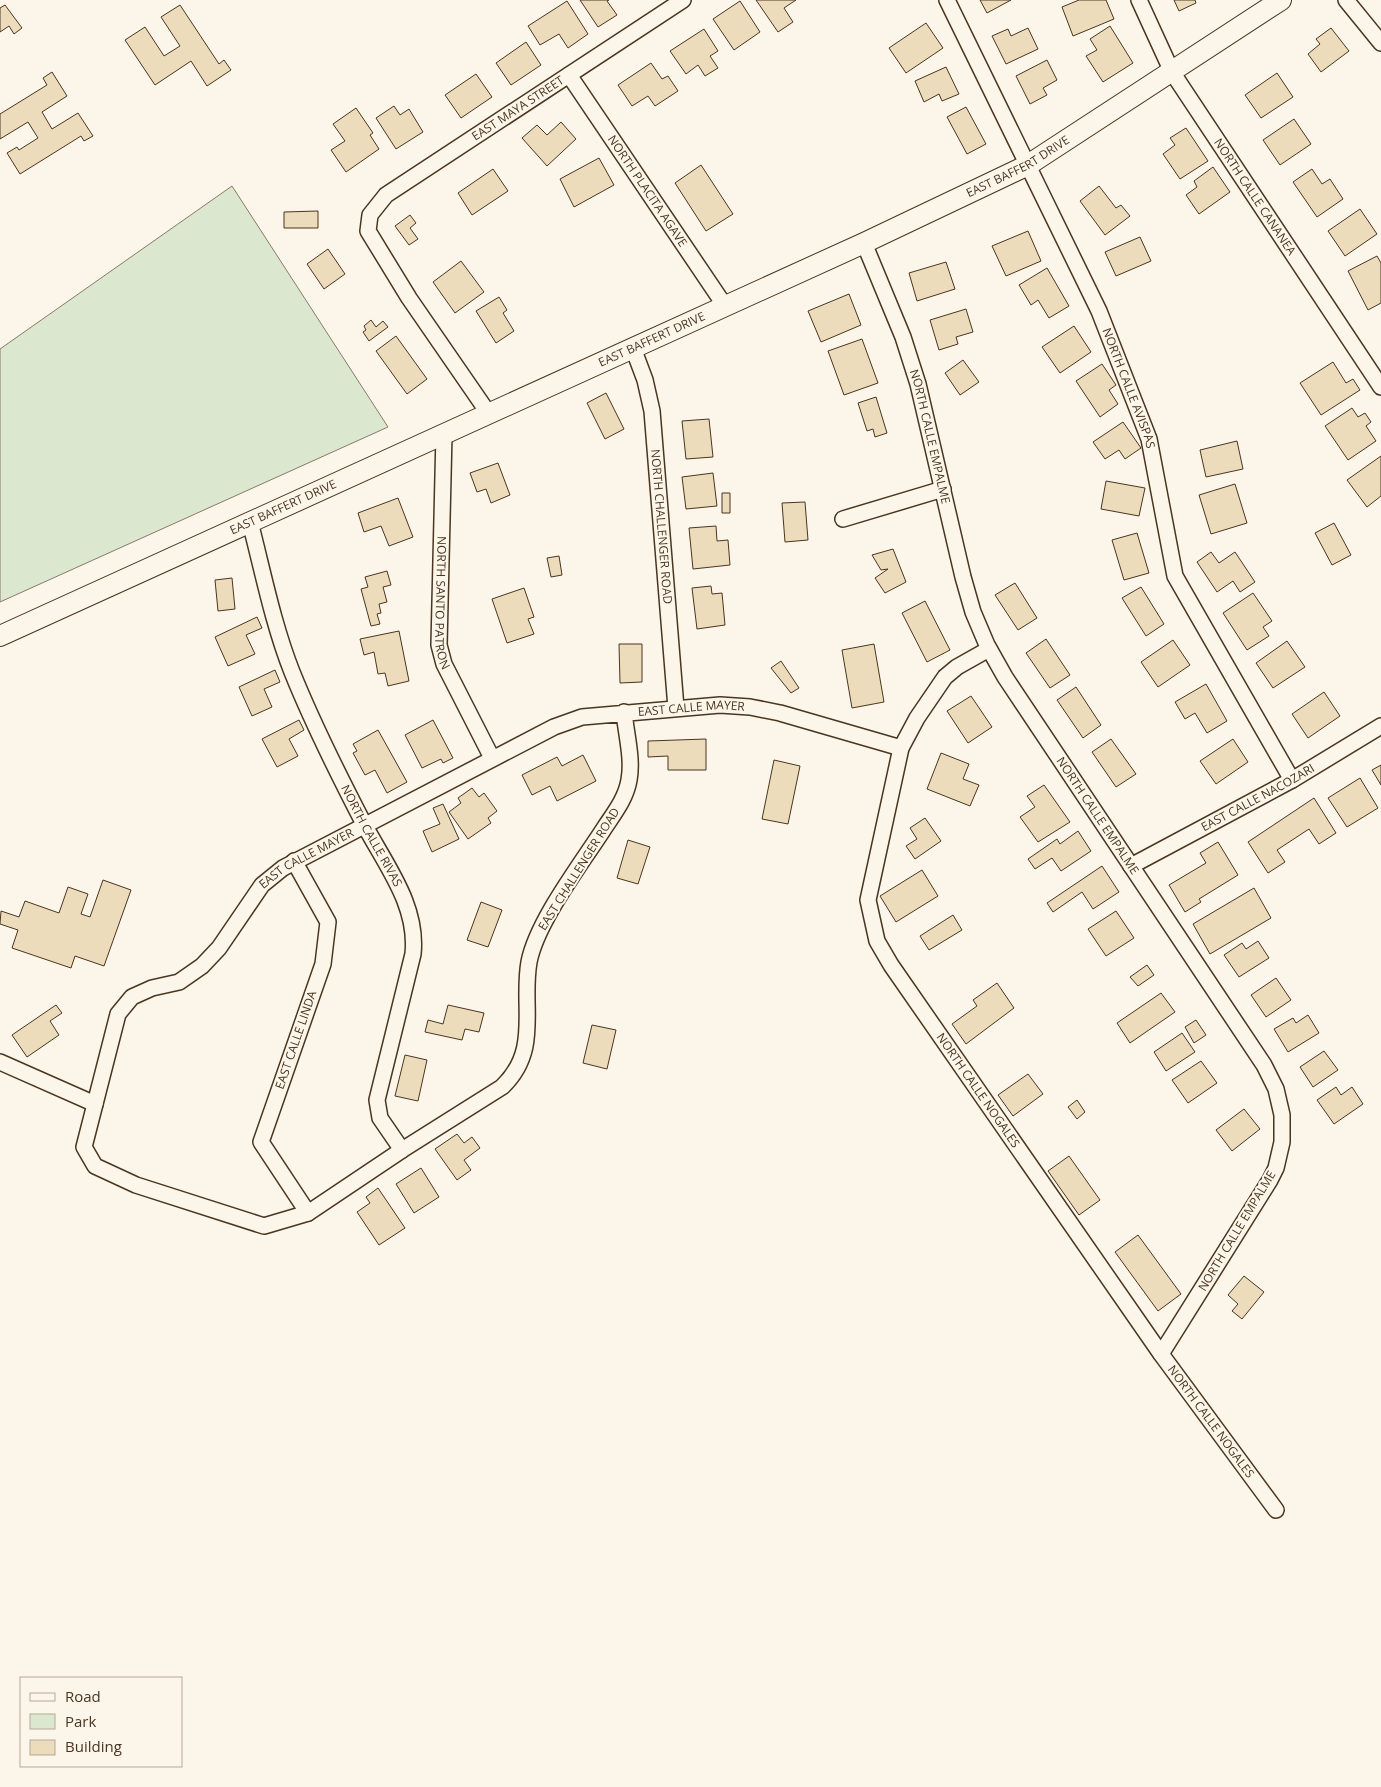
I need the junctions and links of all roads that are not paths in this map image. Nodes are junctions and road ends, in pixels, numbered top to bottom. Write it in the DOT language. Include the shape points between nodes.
graph roads {
  1 [pos="683,0"];
  2 [pos="947,0"];
  3 [pos="1139,0"];
  4 [pos="1281,0"];
  5 [pos="1346,0"];
  6 [pos="1381,43"];
  7 [pos="1172,72"];
  8 [pos="569,74"];
  9 [pos="1028,165"];
  10 [pos="864,243"];
  11 [pos="725,306"];
  12 [pos="633,348"];
  13 [pos="1381,387"];
  14 [pos="489,414"];
  15 [pos="444,434"];
  16 [pos="943,489"];
  17 [pos="843,519"];
  18 [pos="250,522"];
  19 [pos="0,636"];
  20 [pos="989,649"];
  21 [pos="676,708"];
  22 [pos="624,712"];
  23 [pos="1381,726"];
  24 [pos="901,748"];
  25 [pos="492,758"];
  26 [pos="1292,780"];
  27 [pos="364,824"];
  28 [pos="294,861"];
  29 [pos="1131,866"];
  30 [pos="0,1062"];
  31 [pos="95,1104"];
  32 [pos="402,1150"];
  33 [pos="308,1213"];
  34 [pos="1161,1354"];
  35 [pos="1276,1510"];
  1 -- 8 [label="street, EAST MAYA STREET"];
  2 -- 9 [label="street, NORTH CALLE AVISPAS"];
  3 -- 7 [label="street, NORTH CALLE CANANEA"];
  4 -- 7 [label="street, EAST BAFFERT DRIVE"];
  5 -- 6 [label="street"];
  7 -- 9 [label="street, EAST BAFFERT DRIVE"];
  7 -- 13 [label="street, NORTH CALLE CANANEA"];
  8 -- 11 [label="street, NORTH PLACITA AGAVE"];
  8 -- 14 [label="street, EAST MAYA STREET" via="386,195 370,216 368,230 409,298"];
  9 -- 10 [label="street, EAST BAFFERT DRIVE"];
  9 -- 26 [label="street, NORTH CALLE AVISPAS" via="1100,311 1149,439 1175,576"];
  10 -- 11 [label="street, EAST BAFFERT DRIVE"];
  10 -- 16 [label="street, NORTH CALLE EMPALME" via="903,337 918,384"];
  11 -- 12 [label="street, EAST BAFFERT DRIVE"];
  12 -- 14 [label="street, EAST BAFFERT DRIVE"];
  12 -- 21 [label="street, NORTH CHALLENGER ROAD" via="652,411"];
  14 -- 15 [label="street, EAST BAFFERT DRIVE"];
  15 -- 18 [label="street, EAST BAFFERT DRIVE"];
  15 -- 25 [label="street, NORTH SANTO PATRON" via="439,645 444,664"];
  16 -- 17 [label="street"];
  16 -- 20 [label="street, NORTH CALLE EMPALME" via="973,612"];
  18 -- 19 [label="street, EAST BAFFERT DRIVE"];
  18 -- 27 [label="street, NORTH CALLE RIVAS" via="292,671"];
  20 -- 24 [label="street, NORTH CALLE NOGALES" via="957,667 940,682"];
  20 -- 29 [label="street, NORTH CALLE EMPALME"];
  21 -- 22 [label="street, EAST CALLE MAYER"];
  21 -- 24 [label="street, EAST CALLE MAYER" via="750,707"];
  22 -- 25 [label="street, EAST CALLE MAYER" via="567,721"];
  22 -- 32 [label="street, EAST CHALLENGER ROAD" via="630,765 627,787 537,937 529,962 527,1038 522,1061 502,1087"];
  23 -- 26 [label="street, EAST CALLE NACOZARI"];
  24 -- 34 [label="street, NORTH CALLE NOGALES" via="868,900 877,941"];
  25 -- 27 [label="street, EAST CALLE MAYER"];
  26 -- 29 [label="street, EAST CALLE NACOZARI"];
  27 -- 28 [label="street, EAST CALLE MAYER"];
  27 -- 32 [label="street, NORTH CALLE RIVAS" via="408,905 414,934 412,959 377,1100 380,1118"];
  28 -- 31 [label="street, EAST CALLE MAYER" via="262,885 219,948 202,966 179,982 132,997 118,1014"];
  28 -- 33 [label="street, EAST CALLE LINDA" via="328,922 323,964 261,1142"];
  29 -- 34 [label="street, NORTH CALLE EMPALME" via="1264,1065 1276,1089 1282,1115 1282,1142 1270,1180"];
  30 -- 31 [label="street"];
  31 -- 33 [label="street, EAST CALLE MAYER" via="84,1147 95,1166 136,1186 264,1226"];
  32 -- 33 [label="street, EAST CHALLENGER ROAD"];
  34 -- 35 [label="street, NORTH CALLE NOGALES"];
}
